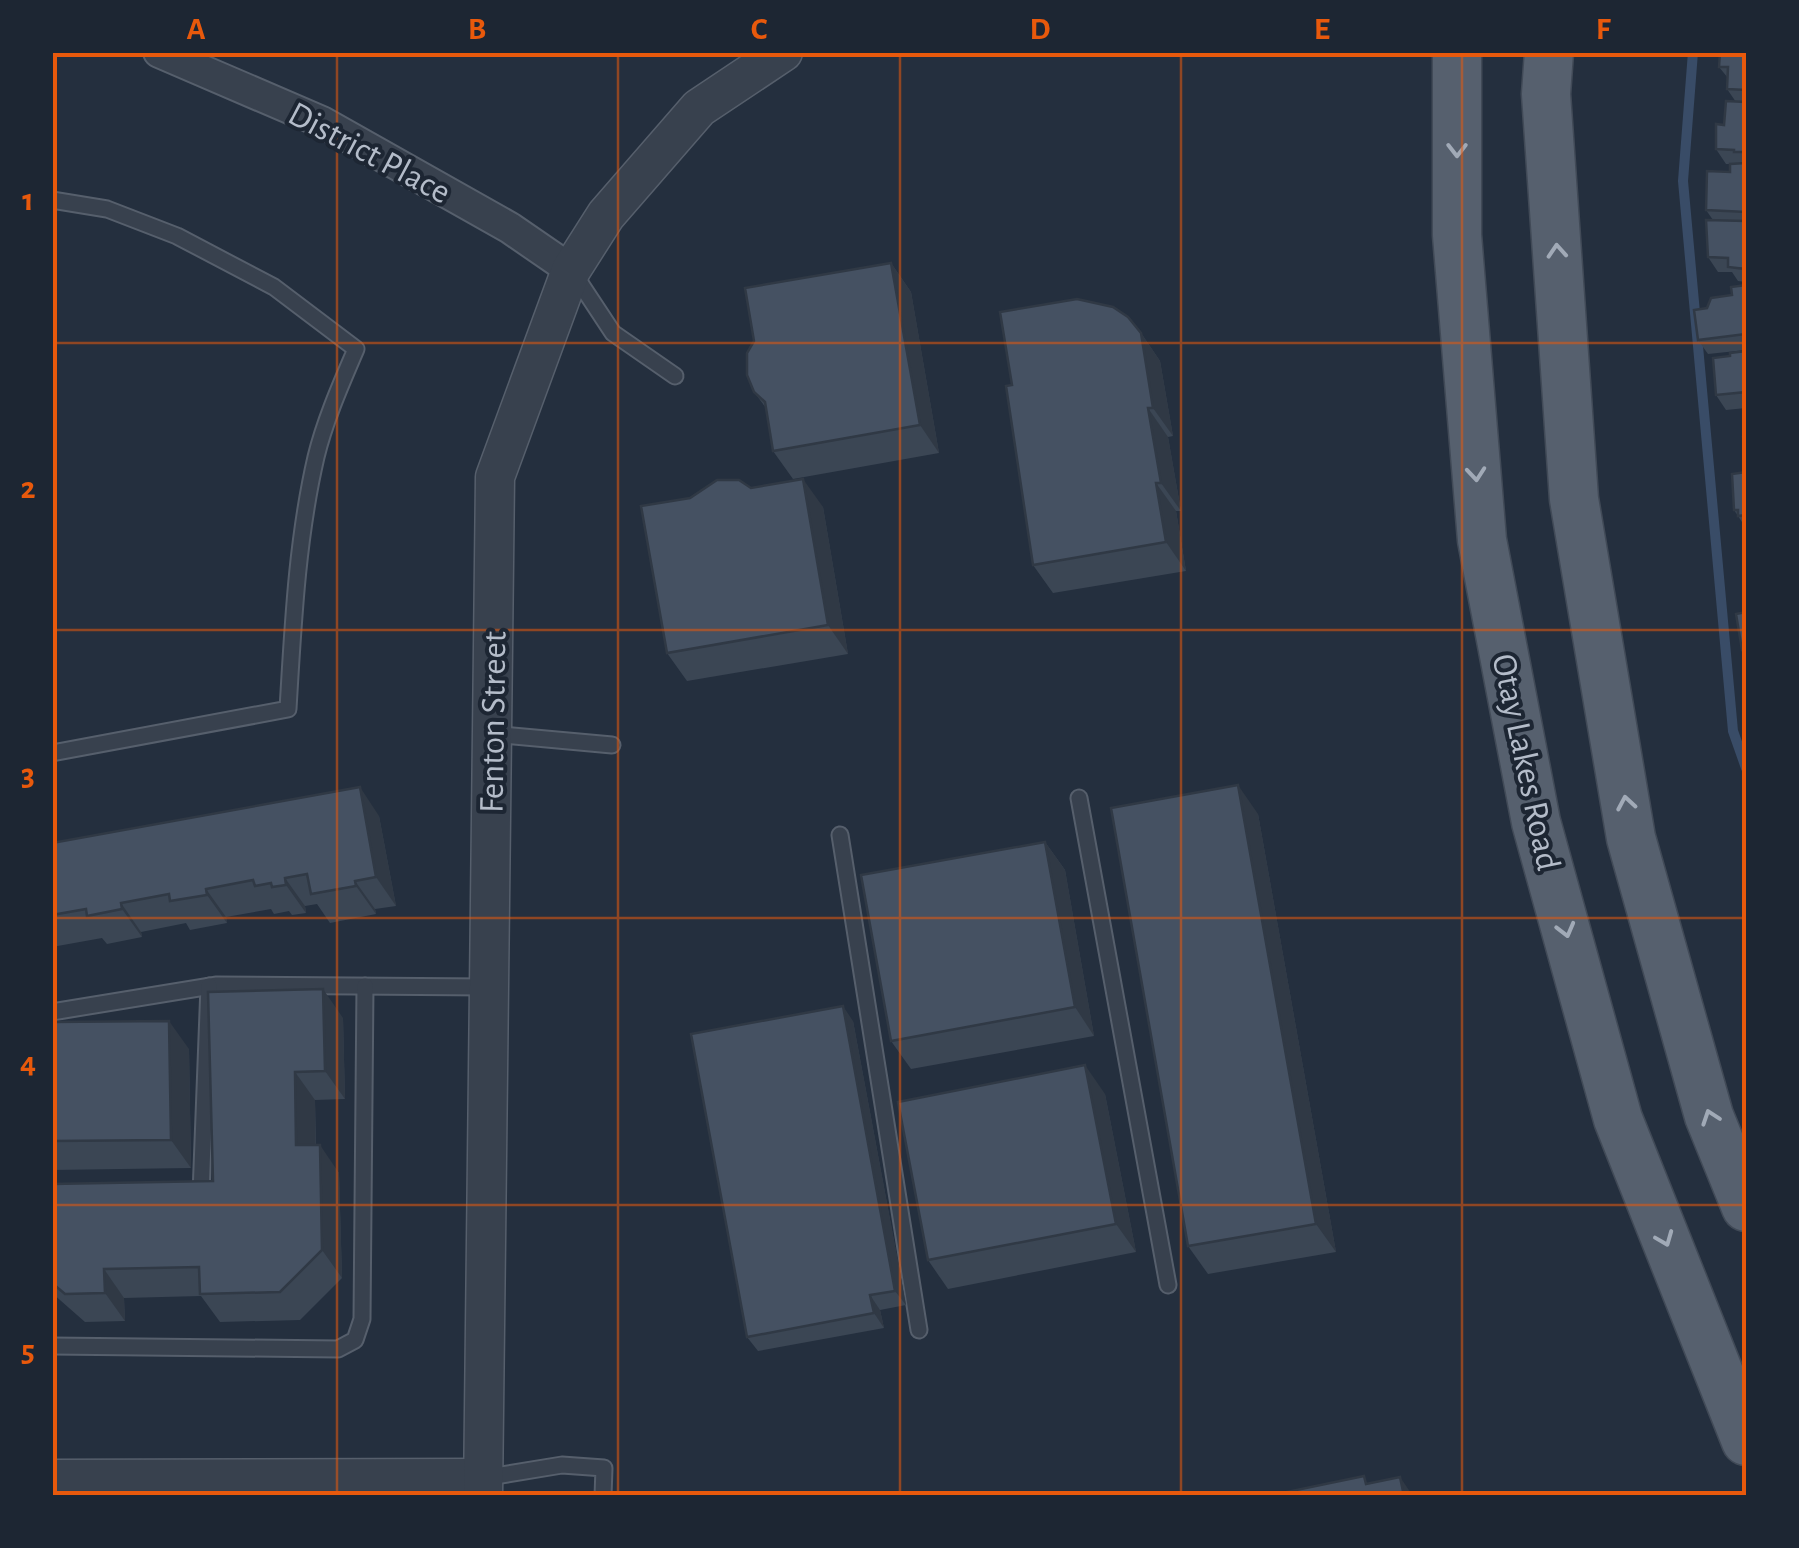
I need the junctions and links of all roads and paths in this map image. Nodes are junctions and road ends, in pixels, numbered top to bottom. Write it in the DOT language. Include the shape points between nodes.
graph roads {
  1 [pos="783,52"];
  2 [pos="1456,52"];
  3 [pos="1549,52"];
  4 [pos="163,53"];
  5 [pos="52,200"];
  6 [pos="571,270"];
  7 [pos="675,376"];
  8 [pos="492,734"];
  9 [pos="612,745"];
  10 [pos="52,753"];
  11 [pos="1079,798"];
  12 [pos="840,834"];
  13 [pos="209,986"];
  14 [pos="365,986"];
  15 [pos="489,987"];
  16 [pos="52,1012"];
  17 [pos="183,1194"];
  18 [pos="1746,1208"];
  19 [pos="1168,1285"];
  20 [pos="920,1330"];
  21 [pos="52,1346"];
  22 [pos="1746,1441"];
  23 [pos="52,1478"];
  24 [pos="483,1486"];
  25 [pos="604,1496"];
  1 -- 6 [label="street, Fenton Street" via="699,108 606,215"];
  2 -- 22 [label="main road, Otay Lakes Road, one-way" via="1456,235 1482,540 1536,822 1618,1119"];
  18 -- 3 [label="main road, one-way" via="1709,1116 1622,782 1574,499 1546,94"];
  4 -- 6 [label="street, District Place" via="322,122"];
  5 -- 10 [label="lane" via="108,209 177,236 274,287 356,350 317,454 306,509 288,708"];
  6 -- 7 [label="lane" via="614,333"];
  6 -- 8 [label="street, Fenton Street" via="496,478"];
  8 -- 9 [label="lane"];
  8 -- 15 [label="street, Fenton Street"];
  11 -- 19 [label="lane"];
  12 -- 20 [label="lane"];
  13 -- 14 [label="lane"];
  13 -- 16 [label="lane"];
  13 -- 17 [label="lane" via="201,1194"];
  14 -- 15 [label="lane"];
  14 -- 21 [label="lane" via="362,1318 355,1340 338,1348"];
  15 -- 24 [label="street, Fenton Street"];
  23 -- 24 [label="street"];
  24 -- 25 [label="lane" via="562,1465 604,1468"];
}
